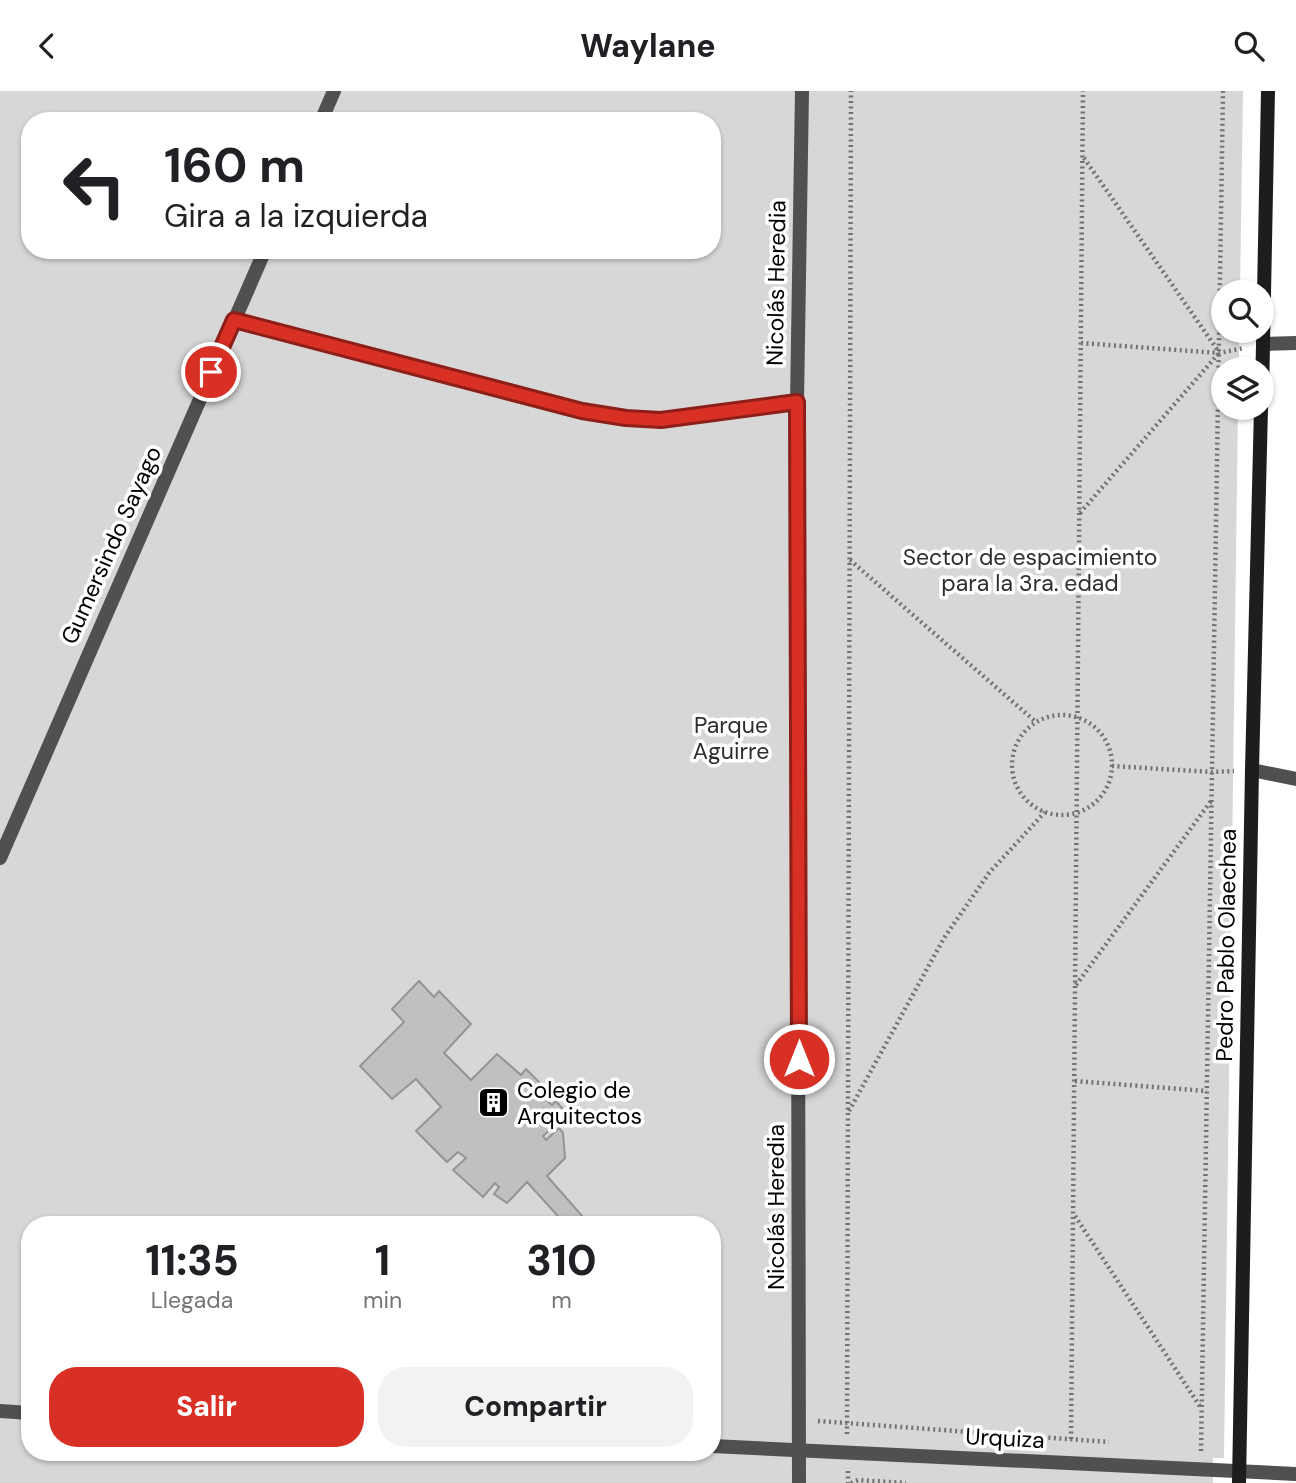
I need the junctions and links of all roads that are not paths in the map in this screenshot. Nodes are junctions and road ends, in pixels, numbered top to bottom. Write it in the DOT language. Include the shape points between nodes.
graph roads {
  1 [pos="334,91"];
  2 [pos="802,91"];
  3 [pos="1268,91"];
  4 [pos="325,112"];
  5 [pos="260,259"];
  6 [pos="234,320"];
  7 [pos="1263,344"];
  8 [pos="1296,344"];
  9 [pos="1263,357"];
  10 [pos="797,402"];
  11 [pos="1261,420"];
  12 [pos="1252,769"];
  13 [pos="1296,779"];
  14 [pos="0,858"];
  15 [pos="0,1411"];
  16 [pos="21,1412"];
  17 [pos="721,1447"];
  18 [pos="800,1451"];
  19 [pos="1296,1474"];
  20 [pos="1239,1477"];
  21 [pos="799,1483"];
  1 -- 4 [label="street"];
  2 -- 10 [label="street, Nicolás Heredia"];
  3 -- 7 [label="street"];
  5 -- 6 [label="street, Gumersindo Sayago"];
  6 -- 10 [label="street" via="582,411 626,418 661,420"];
  6 -- 14 [label="street, Gumersindo Sayago"];
  7 -- 8 [label="street"];
  7 -- 9 [label="street"];
  10 -- 18 [label="street, Nicolás Heredia"];
  11 -- 12 [label="street, Pedro Pablo Olaechea"];
  12 -- 13 [label="street"];
  12 -- 20 [label="street, Pedro Pablo Olaechea"];
  15 -- 16 [label="street"];
  17 -- 18 [label="street, Urquiza"];
  18 -- 20 [label="street, Urquiza" via="1200,1469"];
  18 -- 21 [label="street, Nicolás Heredia"];
  19 -- 20 [label="street, Urquiza"];
}
